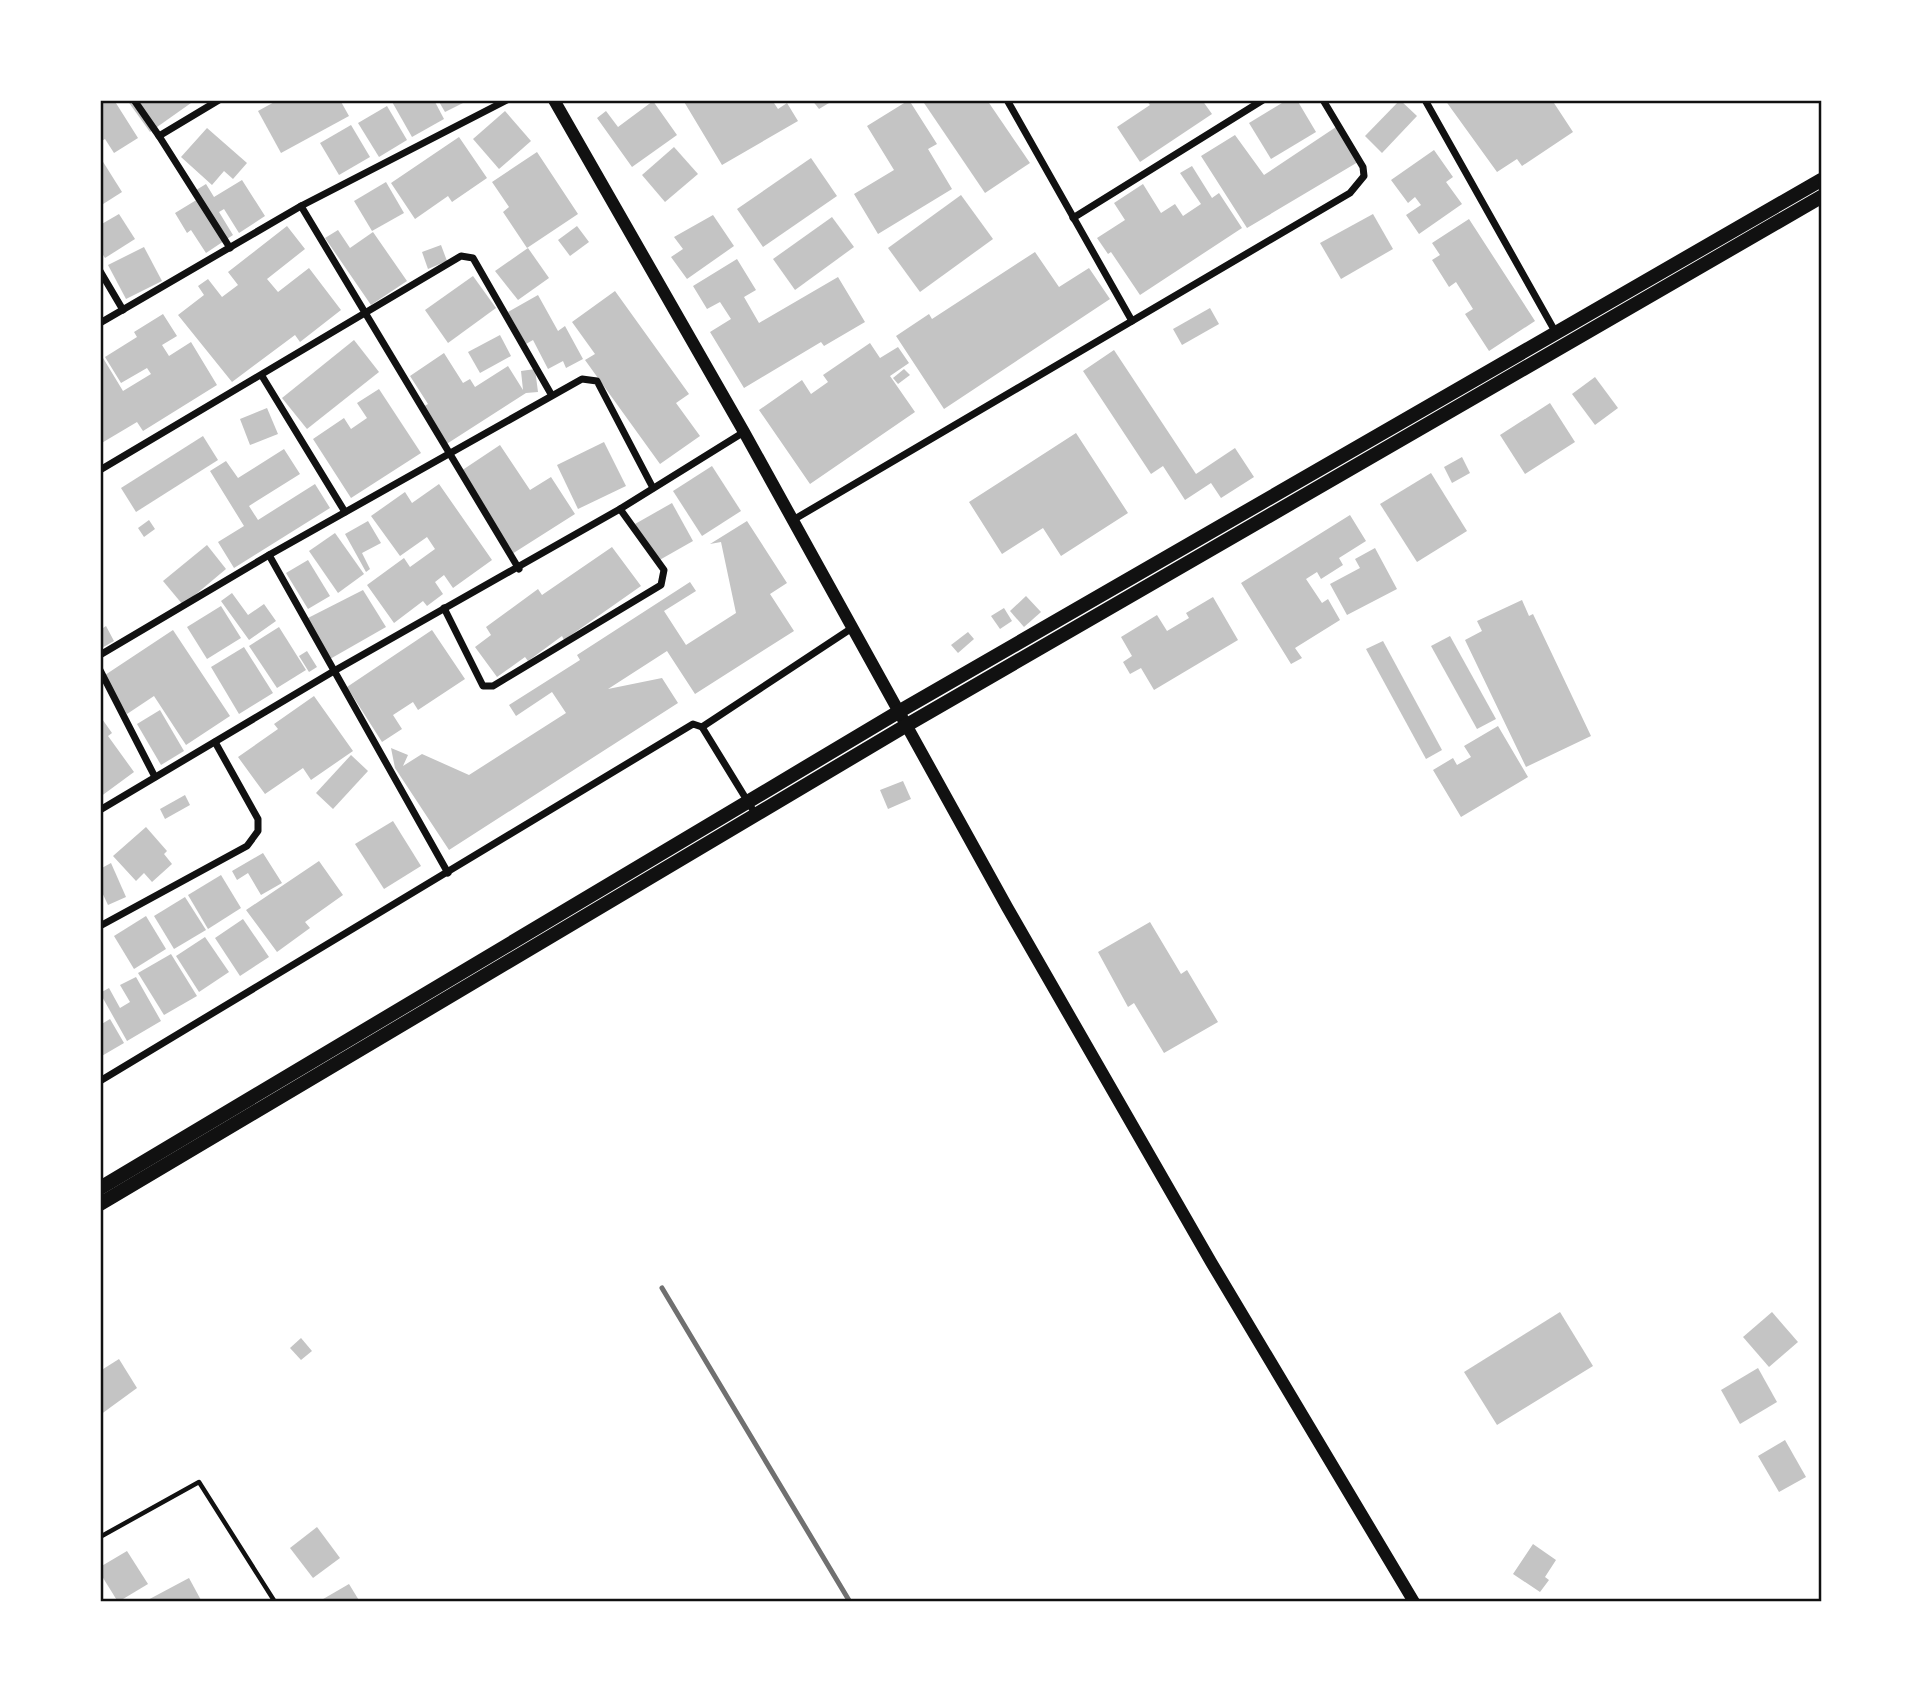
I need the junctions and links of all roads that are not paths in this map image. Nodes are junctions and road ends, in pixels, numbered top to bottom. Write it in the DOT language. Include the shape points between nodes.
graph roads {
  1 [pos="134,100"];
  2 [pos="219,100"];
  3 [pos="507,100"];
  4 [pos="554,100"];
  5 [pos="1007,100"];
  6 [pos="1264,100"];
  7 [pos="1323,100"];
  8 [pos="1425,100"];
  9 [pos="159,136"];
  10 [pos="1821,180"];
  11 [pos="1821,197"];
  12 [pos="301,206"];
  13 [pos="1073,218"];
  14 [pos="230,248"];
  15 [pos="100,271"];
  16 [pos="123,310"];
  17 [pos="366,315"];
  18 [pos="1132,321"];
  19 [pos="100,323"];
  20 [pos="1556,333"];
  21 [pos="262,376"];
  22 [pos="551,394"];
  23 [pos="744,432"];
  24 [pos="449,455"];
  25 [pos="100,470"];
  26 [pos="653,488"];
  27 [pos="620,509"];
  28 [pos="345,512"];
  29 [pos="793,520"];
  30 [pos="269,555"];
  31 [pos="519,569"];
  32 [pos="444,608"];
  33 [pos="852,628"];
  34 [pos="100,655"];
  35 [pos="100,670"];
  36 [pos="334,671"];
  37 [pos="903,718"];
  38 [pos="702,727"];
  39 [pos="215,742"];
  40 [pos="155,777"];
  41 [pos="747,802"];
  42 [pos="100,810"];
  43 [pos="756,815"];
  44 [pos="447,873"];
  45 [pos="100,926"];
  46 [pos="100,1081"];
  47 [pos="102,1192"];
  48 [pos="100,1537"];
  49 [pos="275,1602"];
  50 [pos="1414,1602"];
  1 -- 9 [label="street"];
  2 -- 9 [label="street"];
  3 -- 12 [label="street"];
  4 -- 23 [label="street"];
  5 -- 13 [label="street"];
  6 -- 13 [label="street"];
  7 -- 18 [label="street" via="1363,167 1359,184"];
  8 -- 20 [label="street"];
  9 -- 14 [label="street"];
  10 -- 20 [label="main road"];
  11 -- 37 [label="main road"];
  12 -- 14 [label="street"];
  12 -- 17 [label="street"];
  13 -- 18 [label="street"];
  14 -- 16 [label="street"];
  15 -- 16 [label="street"];
  16 -- 19 [label="street"];
  17 -- 21 [label="street"];
  17 -- 22 [label="street" via="468,255"];
  17 -- 24 [label="street"];
  18 -- 29 [label="street"];
  20 -- 37 [label="main road"];
  21 -- 25 [label="street"];
  21 -- 28 [label="street"];
  22 -- 24 [label="street"];
  22 -- 26 [label="street" via="582,379 597,382"];
  23 -- 26 [label="street"];
  23 -- 29 [label="street"];
  24 -- 28 [label="street"];
  24 -- 31 [label="street"];
  26 -- 27 [label="street"];
  27 -- 31 [label="street"];
  27 -- 32 [label="street" via="664,570 661,585 493,686 483,686"];
  28 -- 30 [label="street"];
  29 -- 33 [label="street"];
  30 -- 34 [label="street"];
  30 -- 36 [label="street"];
  31 -- 32 [label="street"];
  32 -- 36 [label="street"];
  33 -- 37 [label="street"];
  33 -- 38 [label="street"];
  35 -- 40 [label="street"];
  36 -- 39 [label="street"];
  36 -- 44 [label="street"];
  37 -- 41 [label="main road"];
  37 -- 43 [label="main road"];
  37 -- 50 [label="street" via="1190,1227"];
  38 -- 41 [label="street"];
  38 -- 44 [label="street" via="693,724"];
  39 -- 40 [label="street"];
  39 -- 45 [label="street" via="258,819 255,838"];
  40 -- 42 [label="street"];
  41 -- 43 [label="street"];
  41 -- 47 [label="main road"];
  43 -- 47 [label="main road"];
  44 -- 46 [label="street"];
  48 -- 49 [label="lane" via="199,1482"];
}
